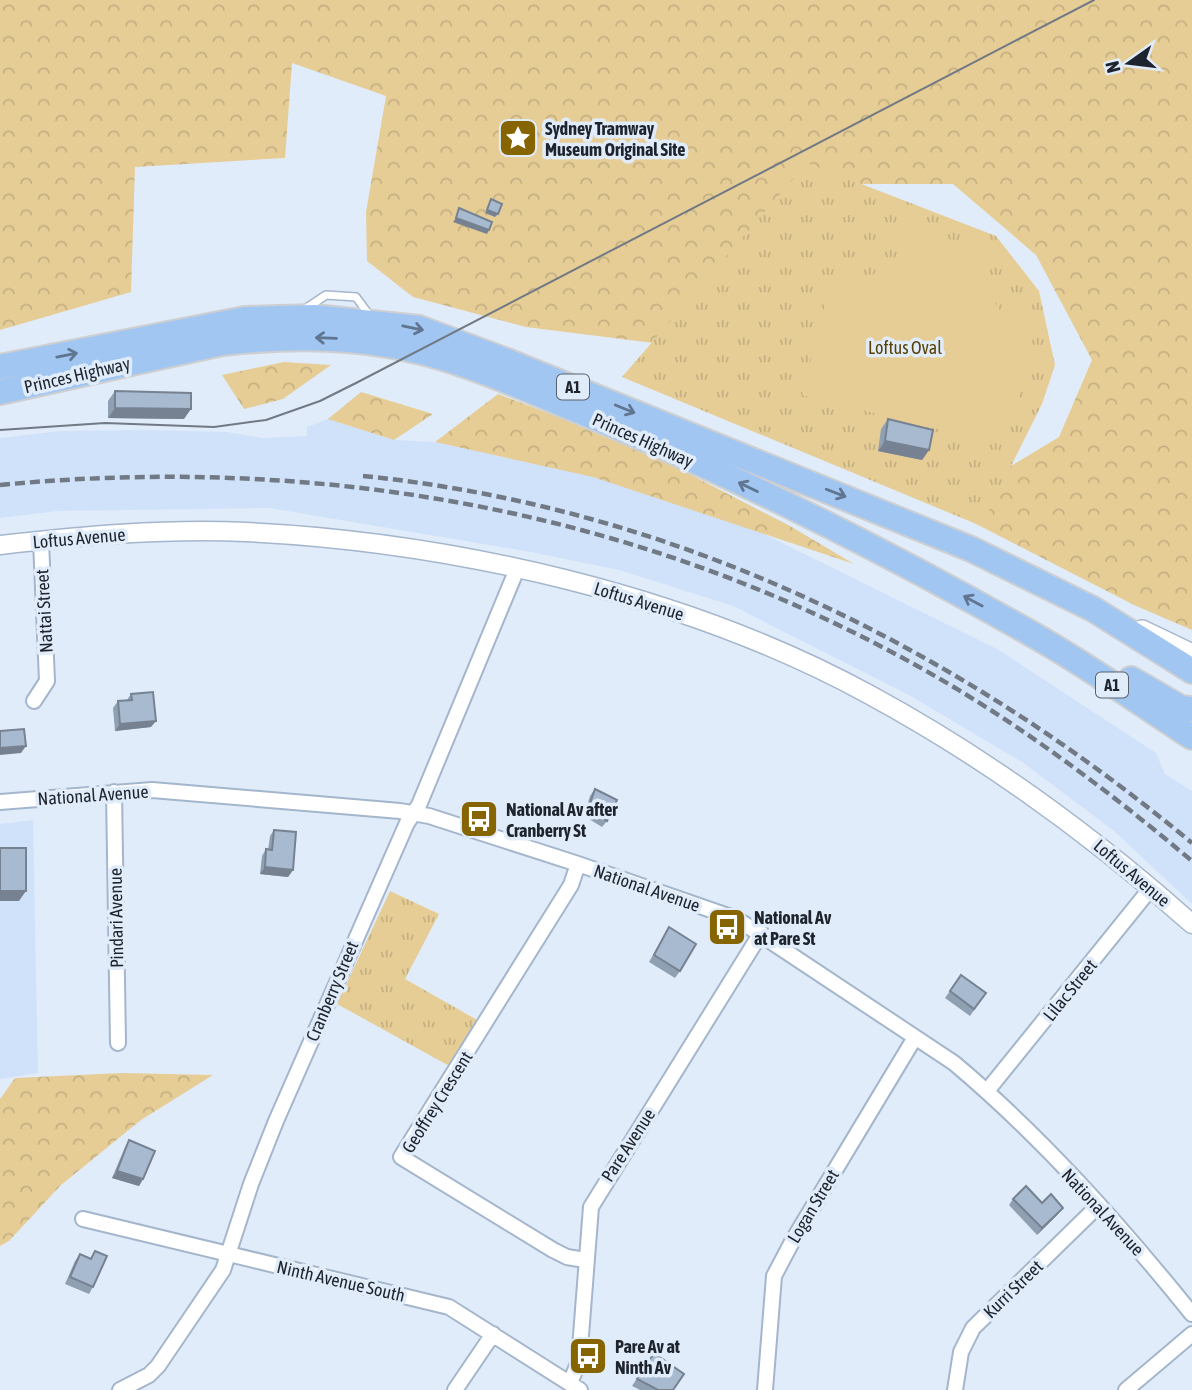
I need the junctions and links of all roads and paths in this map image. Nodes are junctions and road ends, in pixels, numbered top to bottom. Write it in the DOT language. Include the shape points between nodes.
graph roads {
  1 [pos="0,367"];
  2 [pos="0,392"];
  3 [pos="41,541"];
  4 [pos="0,545"];
  5 [pos="517,569"];
  6 [pos="1032,634"];
  7 [pos="1185,662"];
  8 [pos="1192,683"];
  9 [pos="34,701"];
  10 [pos="1192,709"];
  11 [pos="1192,737"];
  12 [pos="114,792"];
  13 [pos="0,802"];
  14 [pos="415,813"];
  15 [pos="578,864"];
  16 [pos="1151,888"];
  17 [pos="1192,924"];
  18 [pos="761,933"];
  19 [pos="914,1039"];
  20 [pos="118,1043"];
  21 [pos="987,1091"];
  22 [pos="1099,1205"];
  23 [pos="83,1219"];
  24 [pos="228,1255"];
  25 [pos="585,1261"];
  26 [pos="1192,1314"];
  27 [pos="493,1334"];
  28 [pos="1192,1334"];
  29 [pos="141,1386"];
  30 [pos="575,1386"];
  31 [pos="120,1390"];
  32 [pos="455,1390"];
  33 [pos="765,1390"];
  34 [pos="955,1390"];
  35 [pos="1126,1390"];
  1 -- 7 [label="highway, Princes Highway / A1, one-way" via="199,326 292,316 374,321 445,336 982,555"];
  6 -- 2 [label="highway, Princes Highway / A1, one-way" via="691,460 533,392 417,351 332,338 258,339"];
  3 -- 4 [label="street, Loftus Avenue"];
  3 -- 5 [label="street, Loftus Avenue" via="244,532 363,541"];
  3 -- 9 [label="street, Nattai Street" via="53,683"];
  5 -- 14 [label="street, Cranberry Street"];
  5 -- 16 [label="street, Loftus Avenue" via="673,611 867,693 1005,776"];
  6 -- 10 [label="highway" via="1093,657 1181,708"];
  6 -- 11 [label="highway, Princes Highway / A1"];
  7 -- 8 [label="highway, Princes Highway"];
  12 -- 13 [label="street, National Avenue"];
  12 -- 14 [label="street, National Avenue" via="188,792"];
  12 -- 20 [label="street, Pindari Avenue"];
  14 -- 15 [label="street, National Avenue"];
  14 -- 24 [label="street, Cranberry Street" via="352,943 276,1121"];
  15 -- 18 [label="street, National Avenue" via="737,919"];
  15 -- 25 [label="street, Geoffrey Crescent" via="571,885 401,1157 553,1250"];
  16 -- 17 [label="street, Loftus Avenue"];
  16 -- 21 [label="street, Lilac Street"];
  18 -- 19 [label="street, National Avenue"];
  18 -- 25 [label="street, Pare Avenue" via="601,1188 592,1207"];
  19 -- 21 [label="street, National Avenue" via="954,1063"];
  19 -- 33 [label="street, Logan Street" via="774,1276"];
  21 -- 22 [label="street, National Avenue"];
  22 -- 26 [label="street, National Avenue"];
  22 -- 34 [label="street, Kurri Street" via="973,1328 961,1352"];
  23 -- 24 [label="street, Ninth Avenue South"];
  24 -- 27 [label="street, Ninth Avenue South" via="441,1305"];
  24 -- 29 [label="street, Cranberry Street" via="214,1286"];
  25 -- 30 [label="street, Pare Avenue"];
  27 -- 30 [label="street, Ninth Avenue South"];
  27 -- 32 [label="street"];
  28 -- 35 [label="street"];
  29 -- 31 [label="street, Cranberry Street"];
}
